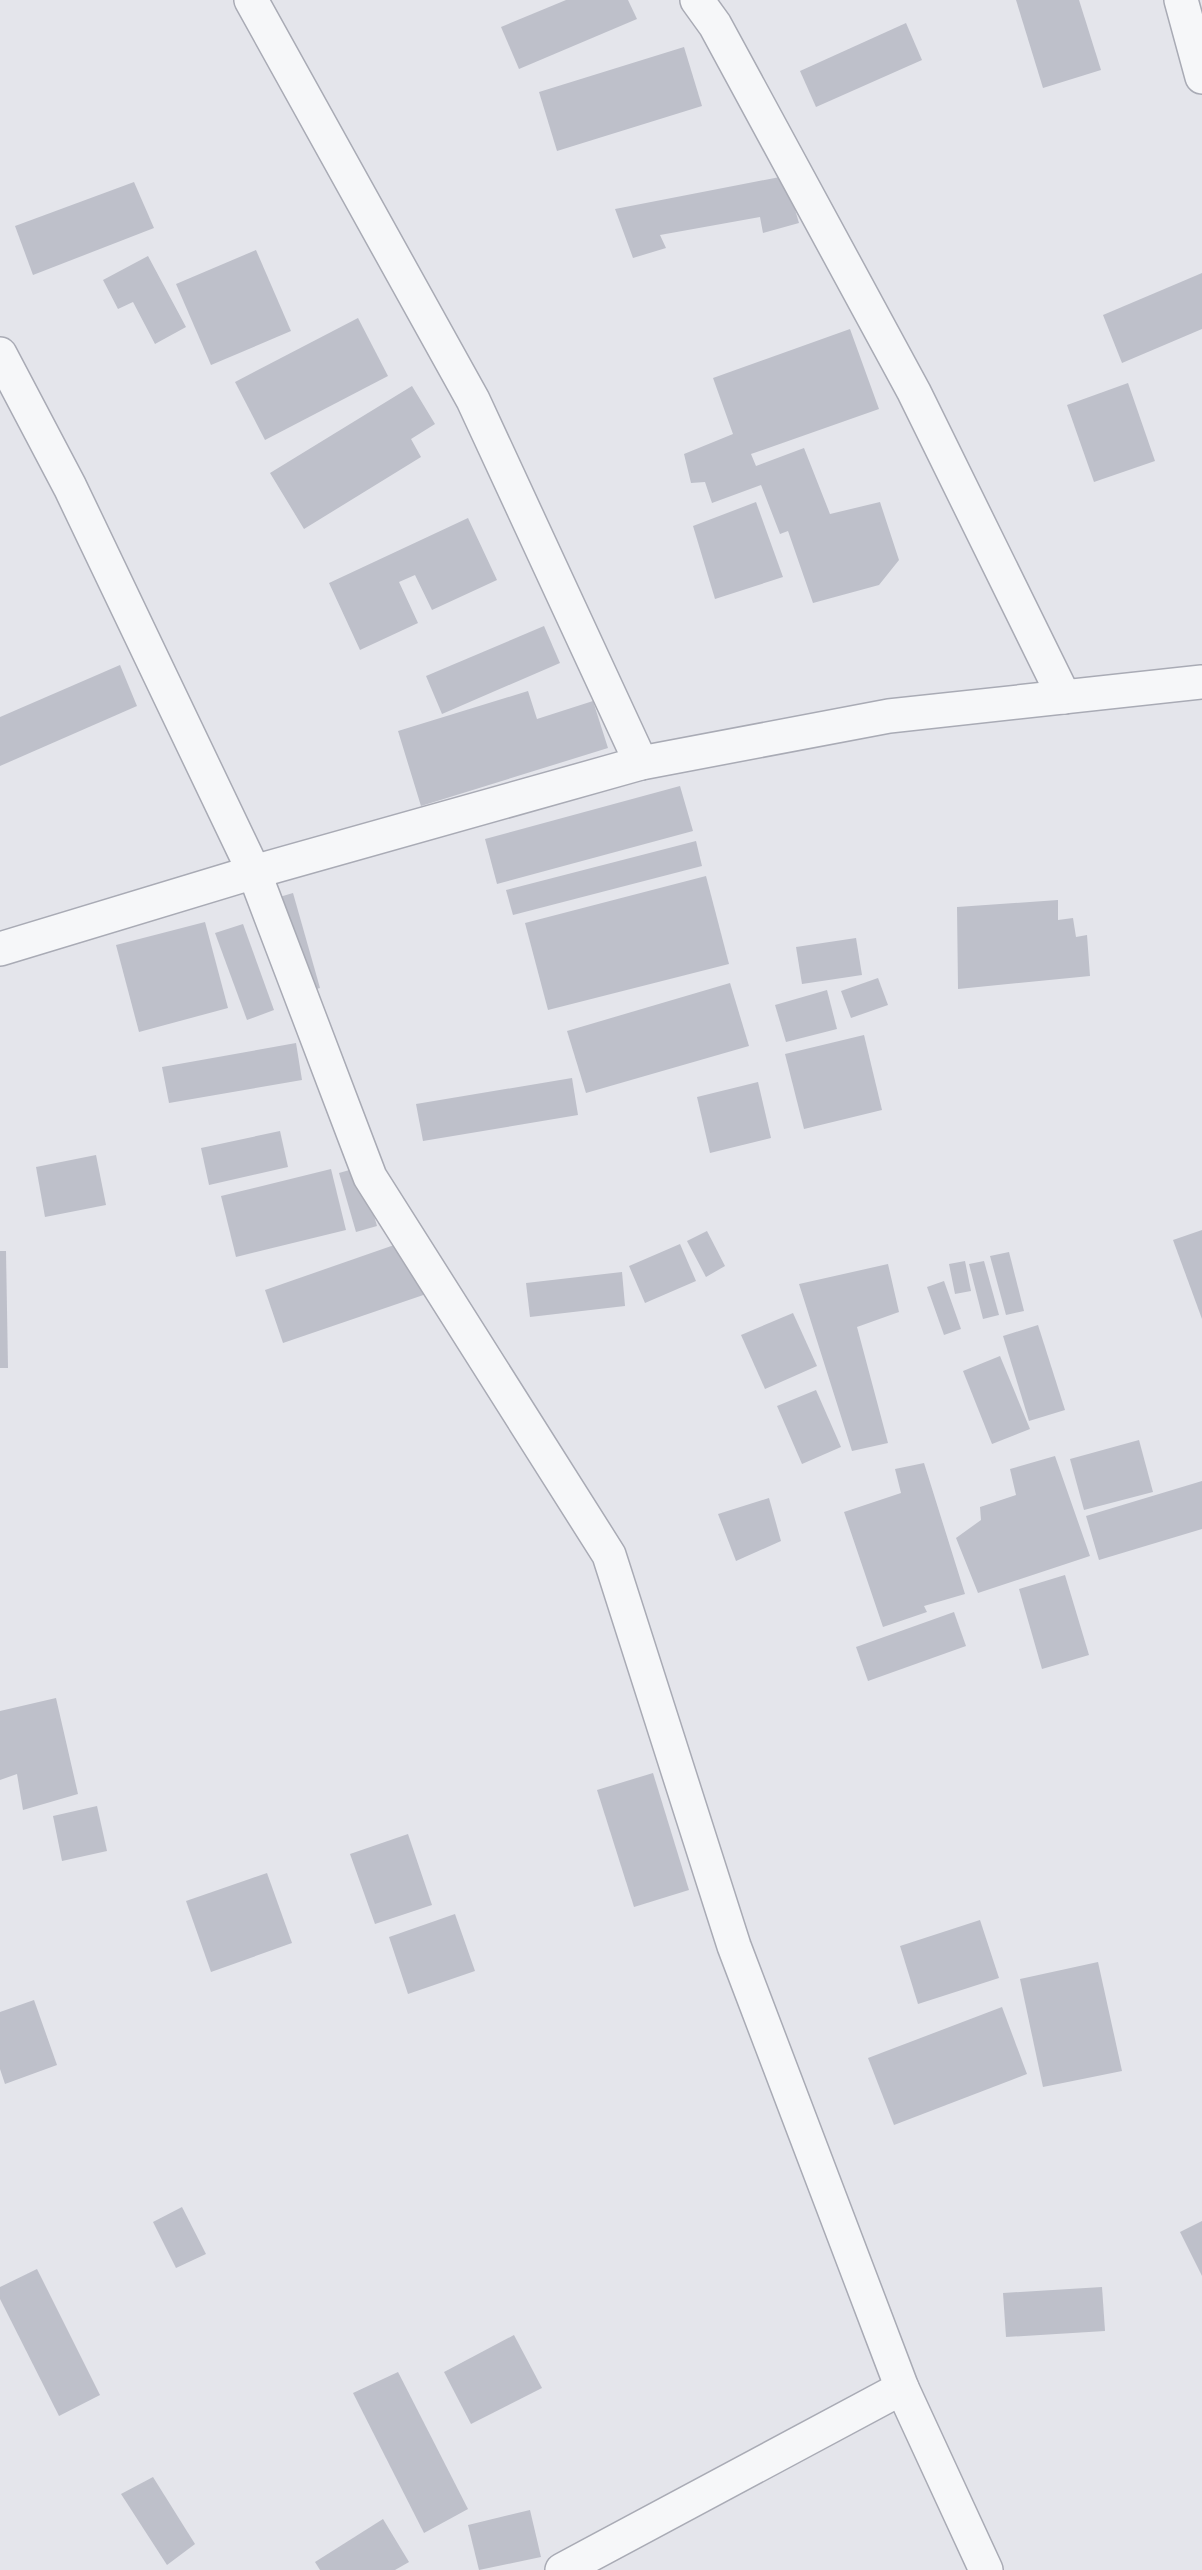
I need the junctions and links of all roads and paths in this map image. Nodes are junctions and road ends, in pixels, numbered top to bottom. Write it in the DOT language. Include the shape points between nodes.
graph roads {
  1 [pos="251,0"];
  2 [pos="697,0"];
  3 [pos="1181,0"];
  4 [pos="1202,77"];
  5 [pos="0,354"];
  6 [pos="1202,682"];
  7 [pos="1064,697"];
  8 [pos="641,763"];
  9 [pos="254,872"];
  10 [pos="0,949"];
  11 [pos="902,2388"];
  12 [pos="562,2570"];
  13 [pos="986,2570"];
  1 -- 8 [label="street" via="473,400"];
  2 -- 7 [label="street" via="715,25 914,392"];
  3 -- 4 [label="street"];
  5 -- 9 [label="street" via="70,487"];
  6 -- 7 [label="street"];
  7 -- 8 [label="street" via="890,716"];
  8 -- 9 [label="street"];
  9 -- 10 [label="street"];
  9 -- 11 [label="street" via="370,1177 609,1555 734,1946"];
  11 -- 12 [label="street"];
  11 -- 13 [label="street"];
}
